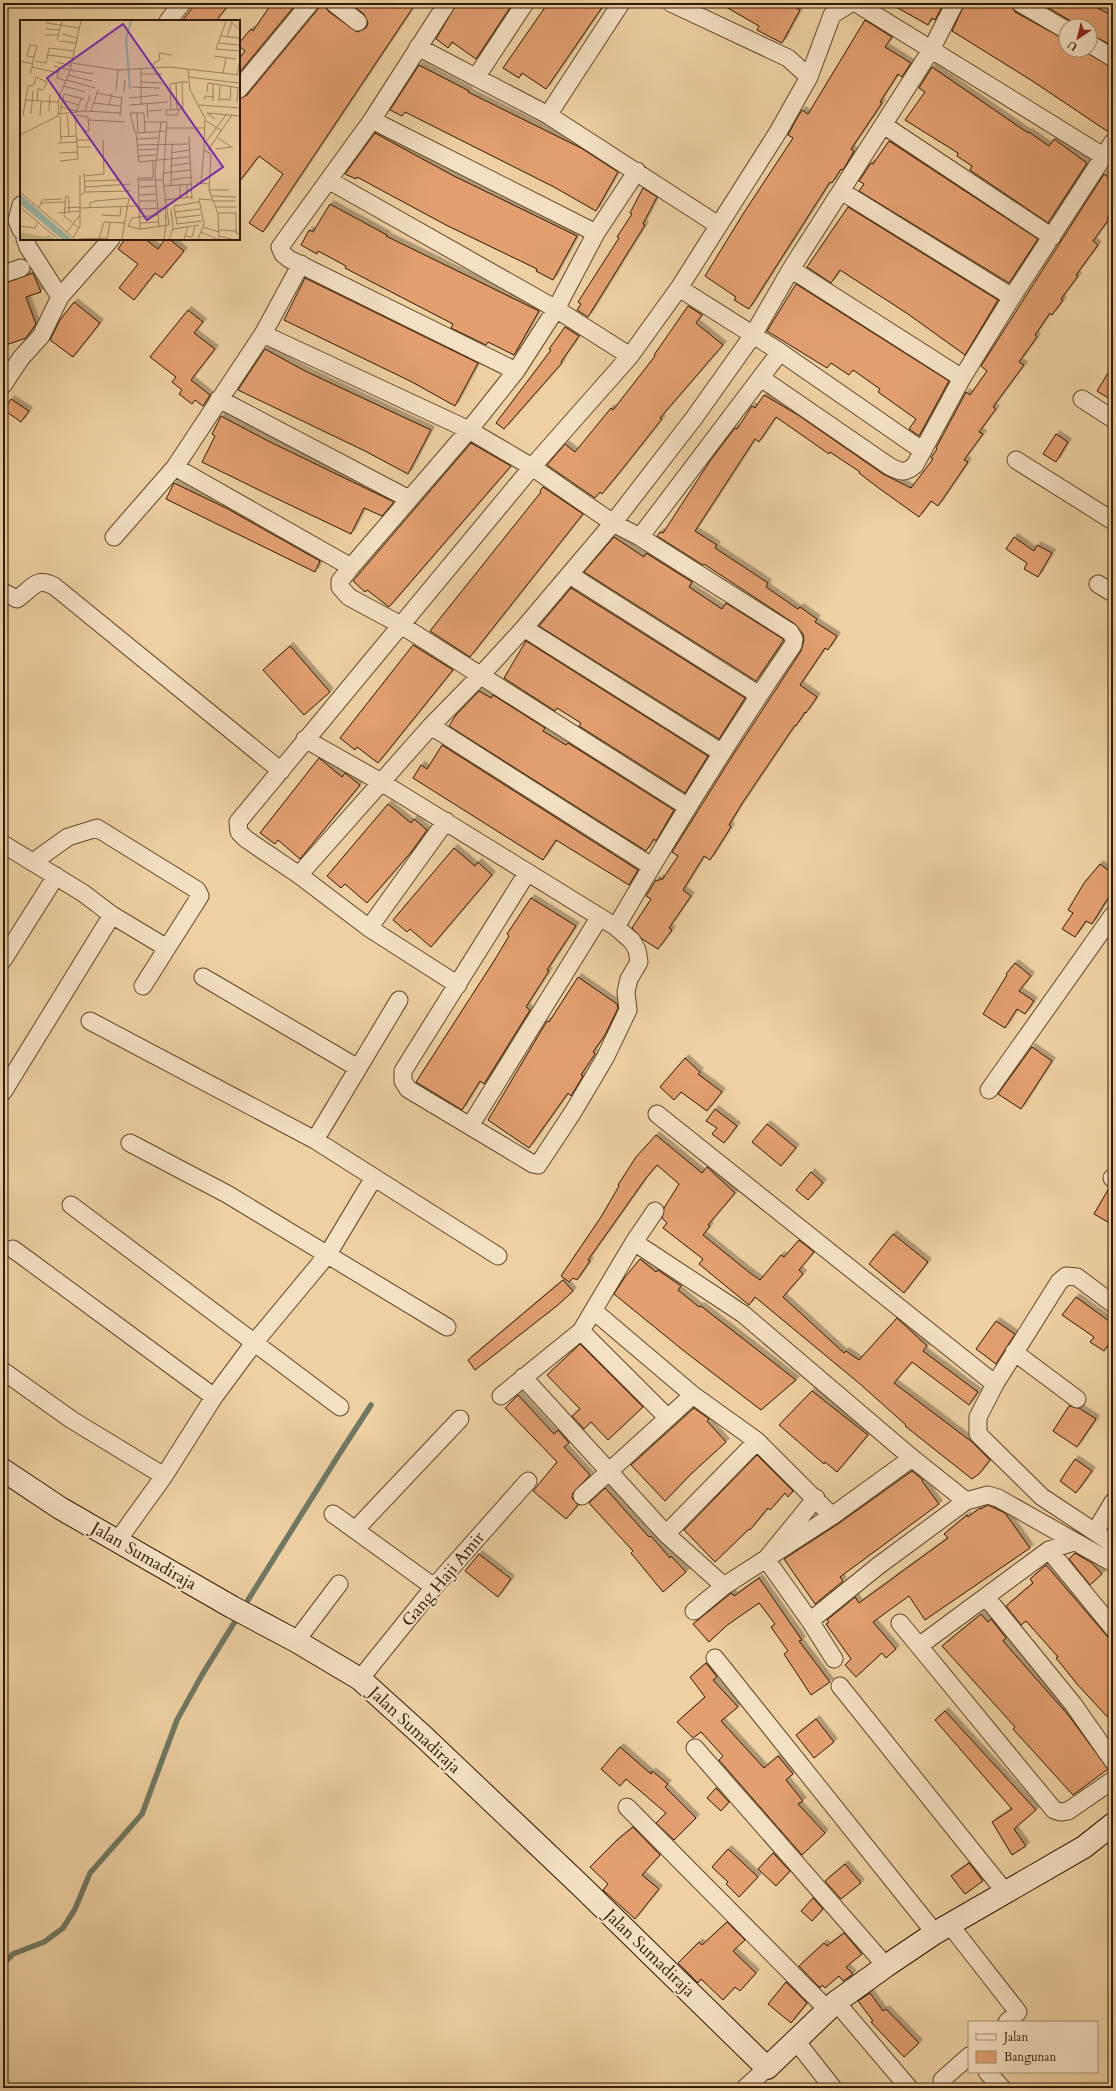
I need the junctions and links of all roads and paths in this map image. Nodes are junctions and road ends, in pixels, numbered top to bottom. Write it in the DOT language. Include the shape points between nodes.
graph roads {
  1 [pos="182,3"];
  2 [pos="310,3"];
  3 [pos="334,3"];
  4 [pos="447,3"];
  5 [pos="525,3"];
  6 [pos="621,3"];
  7 [pos="671,3"];
  8 [pos="851,3"];
  9 [pos="856,3"];
  10 [pos="955,3"];
  11 [pos="1020,3"];
  12 [pos="830,9"];
  13 [pos="169,20"];
  14 [pos="358,22"];
  15 [pos="1058,25"];
  16 [pos="418,47"];
  17 [pos="1098,49"];
  18 [pos="932,50"];
  19 [pos="1113,58"];
  20 [pos="477,76"];
  21 [pos="809,77"];
  22 [pos="240,88"];
  23 [pos="548,115"];
  24 [pos="372,120"];
  25 [pos="885,126"];
  26 [pos="1113,142"];
  27 [pos="1103,156"];
  28 [pos="637,171"];
  29 [pos="330,182"];
  30 [pos="841,191"];
  31 [pos="20,209"];
  32 [pos="718,224"];
  33 [pos="20,228"];
  34 [pos="596,233"];
  35 [pos="1052,237"];
  36 [pos="25,240"];
  37 [pos="110,240"];
  38 [pos="301,264"];
  39 [pos="21,268"];
  40 [pos="791,269"];
  41 [pos="3,274"];
  42 [pos="679,288"];
  43 [pos="60,297"];
  44 [pos="1012,297"];
  45 [pos="556,309"];
  46 [pos="263,334"];
  47 [pos="753,335"];
  48 [pos="780,352"];
  49 [pos="630,356"];
  50 [pos="516,371"];
  51 [pos="761,378"];
  52 [pos="962,378"];
  53 [pos="3,385"];
  54 [pos="219,399"];
  55 [pos="1082,399"];
  56 [pos="1113,419"];
  57 [pos="469,430"];
  58 [pos="923,450"];
  59 [pos="1016,460"];
  60 [pos="175,467"];
  61 [pos="532,468"];
  62 [pos="409,499"];
  63 [pos="1113,521"];
  64 [pos="613,523"];
  65 [pos="114,537"];
  66 [pos="640,537"];
  67 [pos="351,567"];
  68 [pos="570,575"];
  69 [pos="1098,584"];
  70 [pos="3,592"];
  71 [pos="1113,593"];
  72 [pos="401,625"];
  73 [pos="524,628"];
  74 [pos="482,675"];
  75 [pos="759,695"];
  76 [pos="431,726"];
  77 [pos="305,739"];
  78 [pos="722,753"];
  79 [pos="281,771"];
  80 [pos="381,782"];
  81 [pos="688,807"];
  82 [pos="446,821"];
  83 [pos="3,844"];
  84 [pos="33,862"];
  85 [pos="651,866"];
  86 [pos="527,873"];
  87 [pos="299,875"];
  88 [pos="56,876"];
  89 [pos="112,914"];
  90 [pos="1113,915"];
  91 [pos="600,918"];
  92 [pos="616,927"];
  93 [pos="369,928"];
  94 [pos="167,948"];
  95 [pos="3,960"];
  96 [pos="203,977"];
  97 [pos="458,985"];
  98 [pos="143,986"];
  99 [pos="399,1000"];
  100 [pos="90,1021"];
  101 [pos="358,1068"];
  102 [pos="989,1090"];
  103 [pos="3,1092"];
  104 [pos="657,1114"];
  105 [pos="470,1126"];
  106 [pos="315,1140"];
  107 [pos="130,1143"];
  108 [pos="373,1178"];
  109 [pos="71,1205"];
  110 [pos="655,1211"];
  111 [pos="634,1242"];
  112 [pos="13,1248"];
  113 [pos="328,1254"];
  114 [pos="498,1256"];
  115 [pos="1113,1304"];
  116 [pos="594,1311"];
  117 [pos="447,1327"];
  118 [pos="581,1331"];
  119 [pos="254,1343"];
  120 [pos="1014,1352"];
  121 [pos="3,1371"];
  122 [pos="523,1378"];
  123 [pos="994,1384"];
  124 [pos="693,1395"];
  125 [pos="501,1396"];
  126 [pos="214,1397"];
  127 [pos="1077,1399"];
  128 [pos="340,1407"];
  129 [pos="667,1417"];
  130 [pos="460,1419"];
  131 [pos="757,1441"];
  132 [pos="912,1458"];
  133 [pos="3,1470"];
  134 [pos="609,1473"];
  135 [pos="164,1476"];
  136 [pos="528,1481"];
  137 [pos="582,1496"];
  138 [pos="816,1498"];
  139 [pos="966,1501"];
  140 [pos="1113,1502"];
  141 [pos="333,1514"];
  142 [pos="832,1516"];
  143 [pos="355,1530"];
  144 [pos="1095,1532"];
  145 [pos="666,1534"];
  146 [pos="118,1540"];
  147 [pos="1074,1542"];
  148 [pos="1113,1544"];
  149 [pos="1049,1550"];
  150 [pos="766,1559"];
  151 [pos="1113,1563"];
  152 [pos="339,1584"];
  153 [pos="724,1586"];
  154 [pos="434,1587"];
  155 [pos="986,1597"];
  156 [pos="694,1611"];
  157 [pos="810,1621"];
  158 [pos="900,1623"];
  159 [pos="1113,1628"];
  160 [pos="296,1641"];
  161 [pos="919,1646"];
  162 [pos="715,1658"];
  163 [pos="834,1659"];
  164 [pos="360,1678"];
  165 [pos="840,1686"];
  166 [pos="695,1748"];
  167 [pos="1113,1761"];
  168 [pos="1113,1780"];
  169 [pos="626,1807"];
  170 [pos="1113,1824"];
  171 [pos="1006,1893"];
  172 [pos="942,1929"];
  173 [pos="886,1966"];
  174 [pos="832,2006"];
  175 [pos="1008,2021"];
  176 [pos="796,2041"];
  177 [pos="968,2057"];
  178 [pos="767,2068"];
  179 [pos="988,2073"];
  180 [pos="942,2080"];
  181 [pos="745,2088"];
  182 [pos="833,2088"];
  183 [pos="908,2088"];
  184 [pos="1002,2088"];
  1 -- 13 [label="street"];
  2 -- 22 [label="street"];
  3 -- 14 [label="street"];
  4 -- 16 [label="street"];
  5 -- 20 [label="street"];
  6 -- 23 [label="street"];
  7 -- 21 [label="street" via="788,58"];
  8 -- 12 [label="street"];
  9 -- 18 [label="street"];
  10 -- 18 [label="street"];
  11 -- 15 [label="street"];
  12 -- 21 [label="street"];
  16 -- 20 [label="street"];
  16 -- 24 [label="street"];
  17 -- 19 [label="street"];
  18 -- 25 [label="street"];
  18 -- 27 [label="street"];
  20 -- 23 [label="street"];
  21 -- 32 [label="street" via="761,161"];
  23 -- 28 [label="street"];
  24 -- 29 [label="street"];
  24 -- 34 [label="street"];
  25 -- 30 [label="street"];
  25 -- 35 [label="street"];
  26 -- 27 [label="street"];
  27 -- 35 [label="street"];
  28 -- 32 [label="street"];
  28 -- 34 [label="street"];
  29 -- 38 [label="street" via="280,247 283,254"];
  29 -- 45 [label="street"];
  30 -- 40 [label="street"];
  30 -- 44 [label="street"];
  31 -- 33 [label="street" via="17,220"];
  32 -- 42 [label="street"];
  34 -- 45 [label="street"];
  35 -- 44 [label="street"];
  36 -- 43 [label="street"];
  37 -- 43 [label="street"];
  38 -- 46 [label="street"];
  38 -- 50 [label="street"];
  39 -- 41 [label="street"];
  40 -- 47 [label="street"];
  40 -- 52 [label="street"];
  42 -- 47 [label="street"];
  42 -- 49 [label="street"];
  43 -- 53 [label="street" via="41,336 21,358"];
  44 -- 52 [label="street"];
  45 -- 49 [label="street"];
  45 -- 50 [label="street"];
  46 -- 54 [label="street"];
  46 -- 57 [label="street"];
  47 -- 48 [label="street"];
  47 -- 64 [label="street" via="694,418"];
  48 -- 51 [label="street"];
  48 -- 58 [label="street"];
  49 -- 61 [label="street"];
  50 -- 57 [label="street"];
  51 -- 58 [label="street" via="898,471 908,472"];
  51 -- 66 [label="street"];
  52 -- 58 [label="street"];
  54 -- 60 [label="street"];
  54 -- 62 [label="street"];
  55 -- 56 [label="street"];
  57 -- 61 [label="street"];
  57 -- 62 [label="street"];
  59 -- 63 [label="street"];
  60 -- 65 [label="street"];
  60 -- 67 [label="street"];
  61 -- 64 [label="street"];
  61 -- 72 [label="street"];
  62 -- 67 [label="street"];
  64 -- 66 [label="street"];
  64 -- 68 [label="street"];
  66 -- 75 [label="street" via="790,632 794,639 793,645"];
  67 -- 72 [label="street" via="340,581 340,587 349,597"];
  68 -- 73 [label="street"];
  68 -- 75 [label="street"];
  69 -- 71 [label="street"];
  70 -- 79 [label="street" via="17,599 40,581 54,586"];
  72 -- 74 [label="street"];
  72 -- 77 [label="street"];
  73 -- 74 [label="street"];
  73 -- 78 [label="street"];
  74 -- 76 [label="street"];
  74 -- 81 [label="street"];
  75 -- 78 [label="street"];
  76 -- 80 [label="street"];
  76 -- 85 [label="street"];
  77 -- 79 [label="street"];
  77 -- 80 [label="street"];
  78 -- 81 [label="street"];
  79 -- 87 [label="street" via="238,822 239,832"];
  80 -- 82 [label="street"];
  80 -- 87 [label="street"];
  81 -- 85 [label="street"];
  82 -- 86 [label="street"];
  82 -- 93 [label="street"];
  83 -- 84 [label="street"];
  84 -- 88 [label="street"];
  84 -- 94 [label="street" via="68,837 97,828 197,890 200,896"];
  85 -- 92 [label="street"];
  86 -- 91 [label="street"];
  86 -- 97 [label="street"];
  87 -- 93 [label="street"];
  88 -- 89 [label="street"];
  88 -- 95 [label="street"];
  89 -- 94 [label="street"];
  89 -- 103 [label="street"];
  90 -- 102 [label="street"];
  91 -- 92 [label="street"];
  91 -- 105 [label="street"];
  92 -- 105 [label="street" via="632,941 639,962 629,979 626,992 628,1010 605,1058 542,1160 538,1165 533,1164"];
  93 -- 97 [label="street"];
  94 -- 98 [label="street"];
  96 -- 101 [label="street"];
  97 -- 105 [label="street" via="403,1071 403,1081 408,1089"];
  99 -- 101 [label="street"];
  100 -- 106 [label="street"];
  101 -- 106 [label="street"];
  104 -- 123 [label="street"];
  106 -- 108 [label="street"];
  107 -- 113 [label="street" via="227,1194"];
  108 -- 113 [label="street"];
  108 -- 114 [label="street"];
  109 -- 119 [label="street"];
  110 -- 111 [label="street"];
  111 -- 116 [label="street"];
  111 -- 132 [label="street" via="743,1314"];
  112 -- 126 [label="street"];
  113 -- 117 [label="street"];
  113 -- 119 [label="street"];
  115 -- 120 [label="street" via="1077,1277 1066,1276 1059,1282"];
  116 -- 118 [label="street"];
  116 -- 124 [label="street"];
  118 -- 122 [label="street"];
  118 -- 129 [label="street"];
  119 -- 126 [label="street"];
  119 -- 128 [label="street"];
  120 -- 123 [label="street"];
  120 -- 127 [label="street"];
  121 -- 135 [label="street" via="72,1420"];
  122 -- 125 [label="street"];
  122 -- 134 [label="street"];
  123 -- 144 [label="street" via="978,1417 978,1434 1042,1497"];
  124 -- 129 [label="street"];
  124 -- 131 [label="street"];
  126 -- 135 [label="street"];
  129 -- 134 [label="street"];
  130 -- 143 [label="street"];
  131 -- 138 [label="street"];
  131 -- 145 [label="street"];
  132 -- 139 [label="street"];
  132 -- 142 [label="street"];
  133 -- 146 [label="street, Jalan Sumadiraja" via="60,1508"];
  134 -- 137 [label="street"];
  134 -- 145 [label="street"];
  135 -- 146 [label="street"];
  136 -- 154 [label="street, Gang Haji Amir"];
  138 -- 142 [label="street"];
  138 -- 150 [label="street"];
  139 -- 147 [label="street" via="988,1496 998,1498"];
  139 -- 157 [label="street" via="878,1566"];
  140 -- 144 [label="street"];
  141 -- 143 [label="street"];
  142 -- 150 [label="street"];
  143 -- 154 [label="street"];
  144 -- 148 [label="street"];
  145 -- 153 [label="street"];
  146 -- 160 [label="street, Jalan Sumadiraja"];
  147 -- 149 [label="street"];
  147 -- 151 [label="street"];
  149 -- 155 [label="street"];
  149 -- 159 [label="street"];
  150 -- 153 [label="street"];
  150 -- 157 [label="street"];
  152 -- 160 [label="street"];
  153 -- 156 [label="street"];
  154 -- 164 [label="street, Gang Haji Amir"];
  155 -- 161 [label="street"];
  155 -- 167 [label="street" via="1073,1704"];
  157 -- 163 [label="street"];
  158 -- 161 [label="street"];
  160 -- 164 [label="street, Jalan Sumadiraja"];
  161 -- 168 [label="street" via="1054,1810 1068,1811"];
  162 -- 172 [label="street"];
  164 -- 178 [label="street, Jalan Sumadiraja" via="580,1884"];
  165 -- 171 [label="street"];
  166 -- 173 [label="street"];
  169 -- 174 [label="street"];
  170 -- 171 [label="street" via="1084,1847"];
  171 -- 172 [label="street"];
  172 -- 173 [label="street"];
  172 -- 175 [label="street" via="1018,2012"];
  173 -- 174 [label="street"];
  174 -- 176 [label="street"];
  174 -- 183 [label="street"];
  176 -- 178 [label="street"];
  176 -- 182 [label="street"];
  177 -- 180 [label="street"];
  178 -- 181 [label="street"];
  179 -- 184 [label="street"];
}
